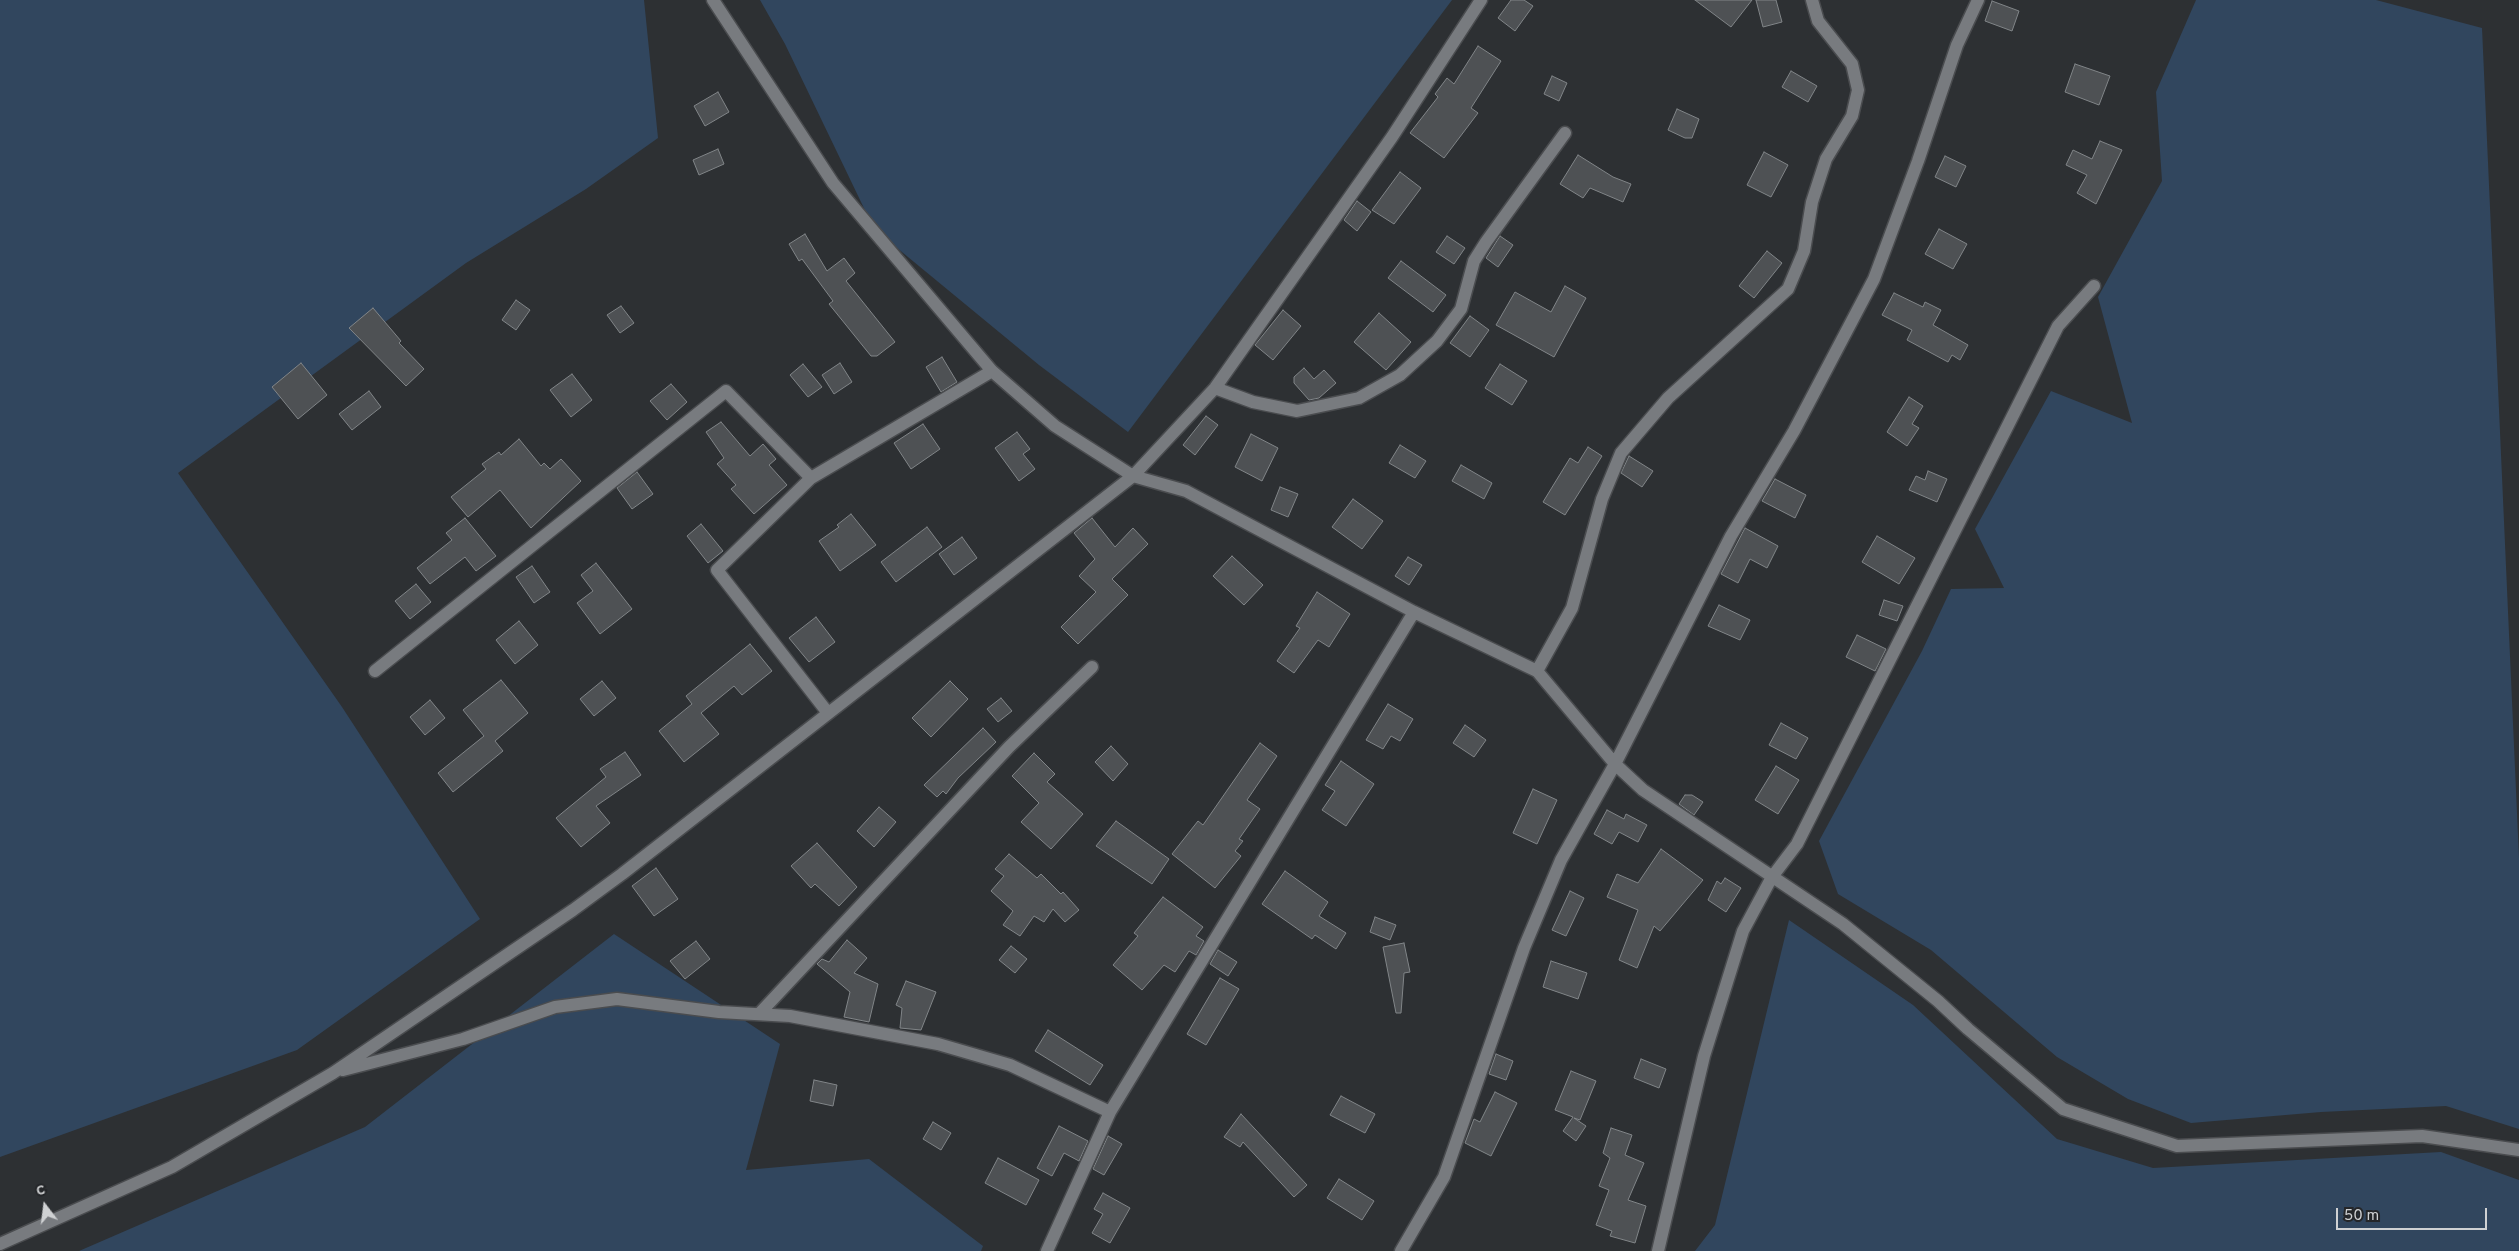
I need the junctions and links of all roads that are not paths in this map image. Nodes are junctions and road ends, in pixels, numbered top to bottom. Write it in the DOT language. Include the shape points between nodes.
graph roads {
  1 [pos="713,0"];
  2 [pos="1481,0"];
  3 [pos="1812,0"];
  4 [pos="1978,0"];
  5 [pos="1565,133"];
  6 [pos="2094,286"];
  7 [pos="992,372"];
  8 [pos="1215,388"];
  9 [pos="1133,476"];
  10 [pos="811,478"];
  11 [pos="1414,612"];
  12 [pos="1092,667"];
  13 [pos="375,670"];
  14 [pos="1537,671"];
  15 [pos="828,713"];
  16 [pos="1615,764"];
  17 [pos="1772,876"];
  18 [pos="759,1014"];
  19 [pos="333,1073"];
  20 [pos="1110,1112"];
  21 [pos="2519,1150"];
  22 [pos="0,1244"];
  23 [pos="1047,1251"];
  24 [pos="1401,1251"];
  25 [pos="1658,1251"];
  1 -- 7 [label="street" via="833,183"];
  2 -- 8 [label="street" via="1392,137"];
  3 -- 14 [label="street" via="1818,21 1852,64 1858,90 1852,116 1826,158 1812,202 1804,251 1788,289 1668,398 1621,453 1602,499 1572,608"];
  4 -- 16 [label="street" via="1957,46 1874,279 1794,432 1731,536"];
  5 -- 8 [label="street" via="1474,261 1461,309 1437,341 1400,375 1359,398 1297,411 1254,402"];
  6 -- 17 [label="street" via="2058,326 1797,844"];
  7 -- 9 [label="street" via="1055,426"];
  7 -- 10 [label="street"];
  8 -- 9 [label="street"];
  9 -- 11 [label="street" via="1186,491"];
  9 -- 15 [label="street"];
  10 -- 13 [label="street" via="726,391"];
  10 -- 15 [label="street" via="717,570"];
  11 -- 14 [label="street"];
  11 -- 20 [label="street"];
  12 -- 18 [label="street" via="1009,747"];
  14 -- 16 [label="street"];
  15 -- 19 [label="street" via="573,910"];
  16 -- 17 [label="street" via="1643,790"];
  16 -- 24 [label="street" via="1561,860 1524,948 1444,1177"];
  17 -- 21 [label="street" via="1843,924 2063,1109 2177,1146 2422,1136"];
  17 -- 25 [label="street" via="1743,931 1704,1056"];
  18 -- 19 [label="street" via="617,999 555,1007 464,1039"];
  18 -- 20 [label="street" via="790,1016 938,1044 1010,1065"];
  19 -- 22 [label="street" via="172,1167"];
  20 -- 23 [label="street"];
}
